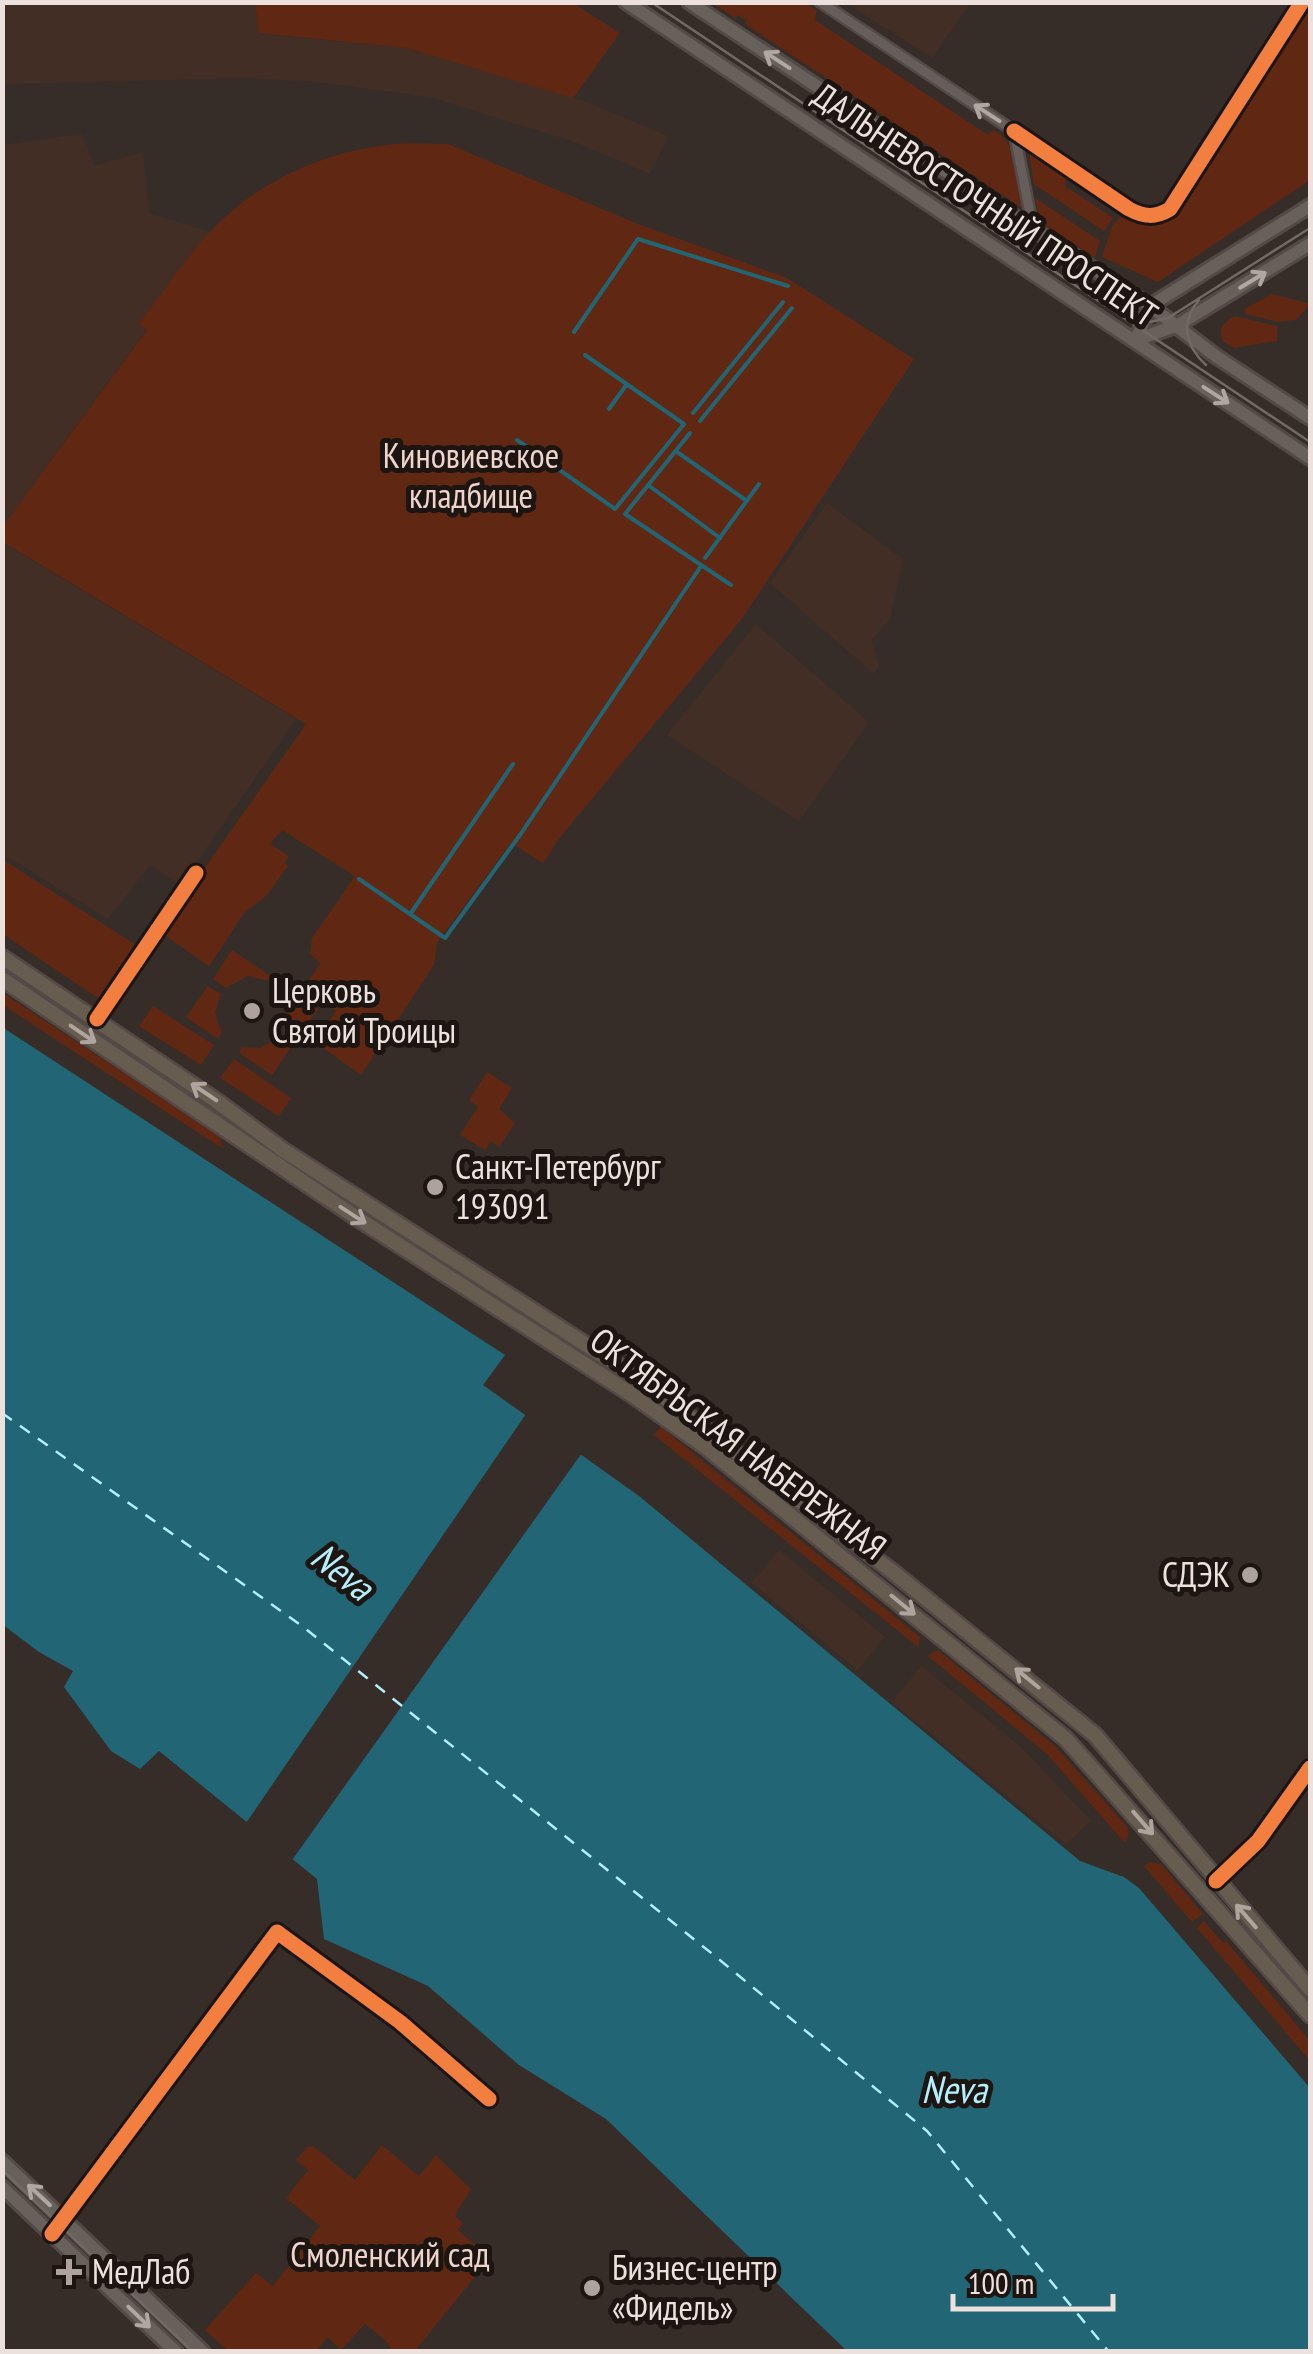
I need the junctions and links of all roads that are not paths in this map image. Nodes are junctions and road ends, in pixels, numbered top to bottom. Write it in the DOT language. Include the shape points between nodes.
graph roads {
  1 [pos="626,2"];
  2 [pos="690,2"];
  3 [pos="820,2"];
  4 [pos="1302,2"];
  5 [pos="1014,131"];
  6 [pos="1310,206"];
  7 [pos="1032,229"];
  8 [pos="1310,244"];
  9 [pos="1150,306"];
  10 [pos="1178,326"];
  11 [pos="1136,340"];
  12 [pos="1310,418"];
  13 [pos="1310,458"];
  14 [pos="196,874"];
  15 [pos="2,957"];
  16 [pos="2,980"];
  17 [pos="97,1019"];
  18 [pos="1310,1768"];
  19 [pos="1216,1882"];
  20 [pos="1310,1990"];
  21 [pos="1310,2015"];
  22 [pos="489,2099"];
  23 [pos="2,2161"];
  24 [pos="2,2187"];
  25 [pos="65,2220"];
  26 [pos="52,2234"];
  27 [pos="176,2352"];
  28 [pos="203,2352"];
  1 -- 11 [label="main road, ДАЛЬНЕВОСТОЧНЫЙ ПРОСПЕКТ"];
  7 -- 2 [label="main road, ДАЛЬНЕВОСТОЧНЫЙ ПРОСПЕКТ, one-way"];
  5 -- 3 [label="street, one-way"];
  4 -- 5 [label="street" via="1170,209 1146,216"];
  5 -- 7 [label="street"];
  6 -- 9 [label="main road"];
  7 -- 9 [label="main road, ДАЛЬНЕВОСТОЧНЫЙ ПРОСПЕКТ"];
  10 -- 8 [label="main road, one-way"];
  9 -- 10 [label="main road, ДАЛЬНЕВОСТОЧНЫЙ ПРОСПЕКТ"];
  9 -- 11 [label="main road"];
  10 -- 11 [label="main road"];
  10 -- 12 [label="main road, ДАЛЬНЕВОСТОЧНЫЙ ПРОСПЕКТ"];
  11 -- 13 [label="main road, ДАЛЬНЕВОСТОЧНЫЙ ПРОСПЕКТ, one-way"];
  14 -- 17 [label="street"];
  15 -- 17 [label="main road, ОКТЯБРЬСКАЯ НАБЕРЕЖНАЯ"];
  16 -- 21 [label="main road, ОКТЯБРЬСКАЯ НАБЕРЕЖНАЯ, one-way" via="708,1448 1066,1739"];
  19 -- 17 [label="main road, ОКТЯБРЬСКАЯ НАБЕРЕЖНАЯ, one-way" via="1076,1718 701,1422 283,1150"];
  18 -- 19 [label="street" via="1258,1841"];
  20 -- 19 [label="main road, ОКТЯБРЬСКАЯ НАБЕРЕЖНАЯ, one-way"];
  22 -- 25 [label="street" via="400,2022 277,1932"];
  25 -- 23 [label="main road, one-way"];
  24 -- 26 [label="main road"];
  25 -- 26 [label="street"];
  25 -- 28 [label="main road"];
  26 -- 27 [label="main road, one-way"];
}
